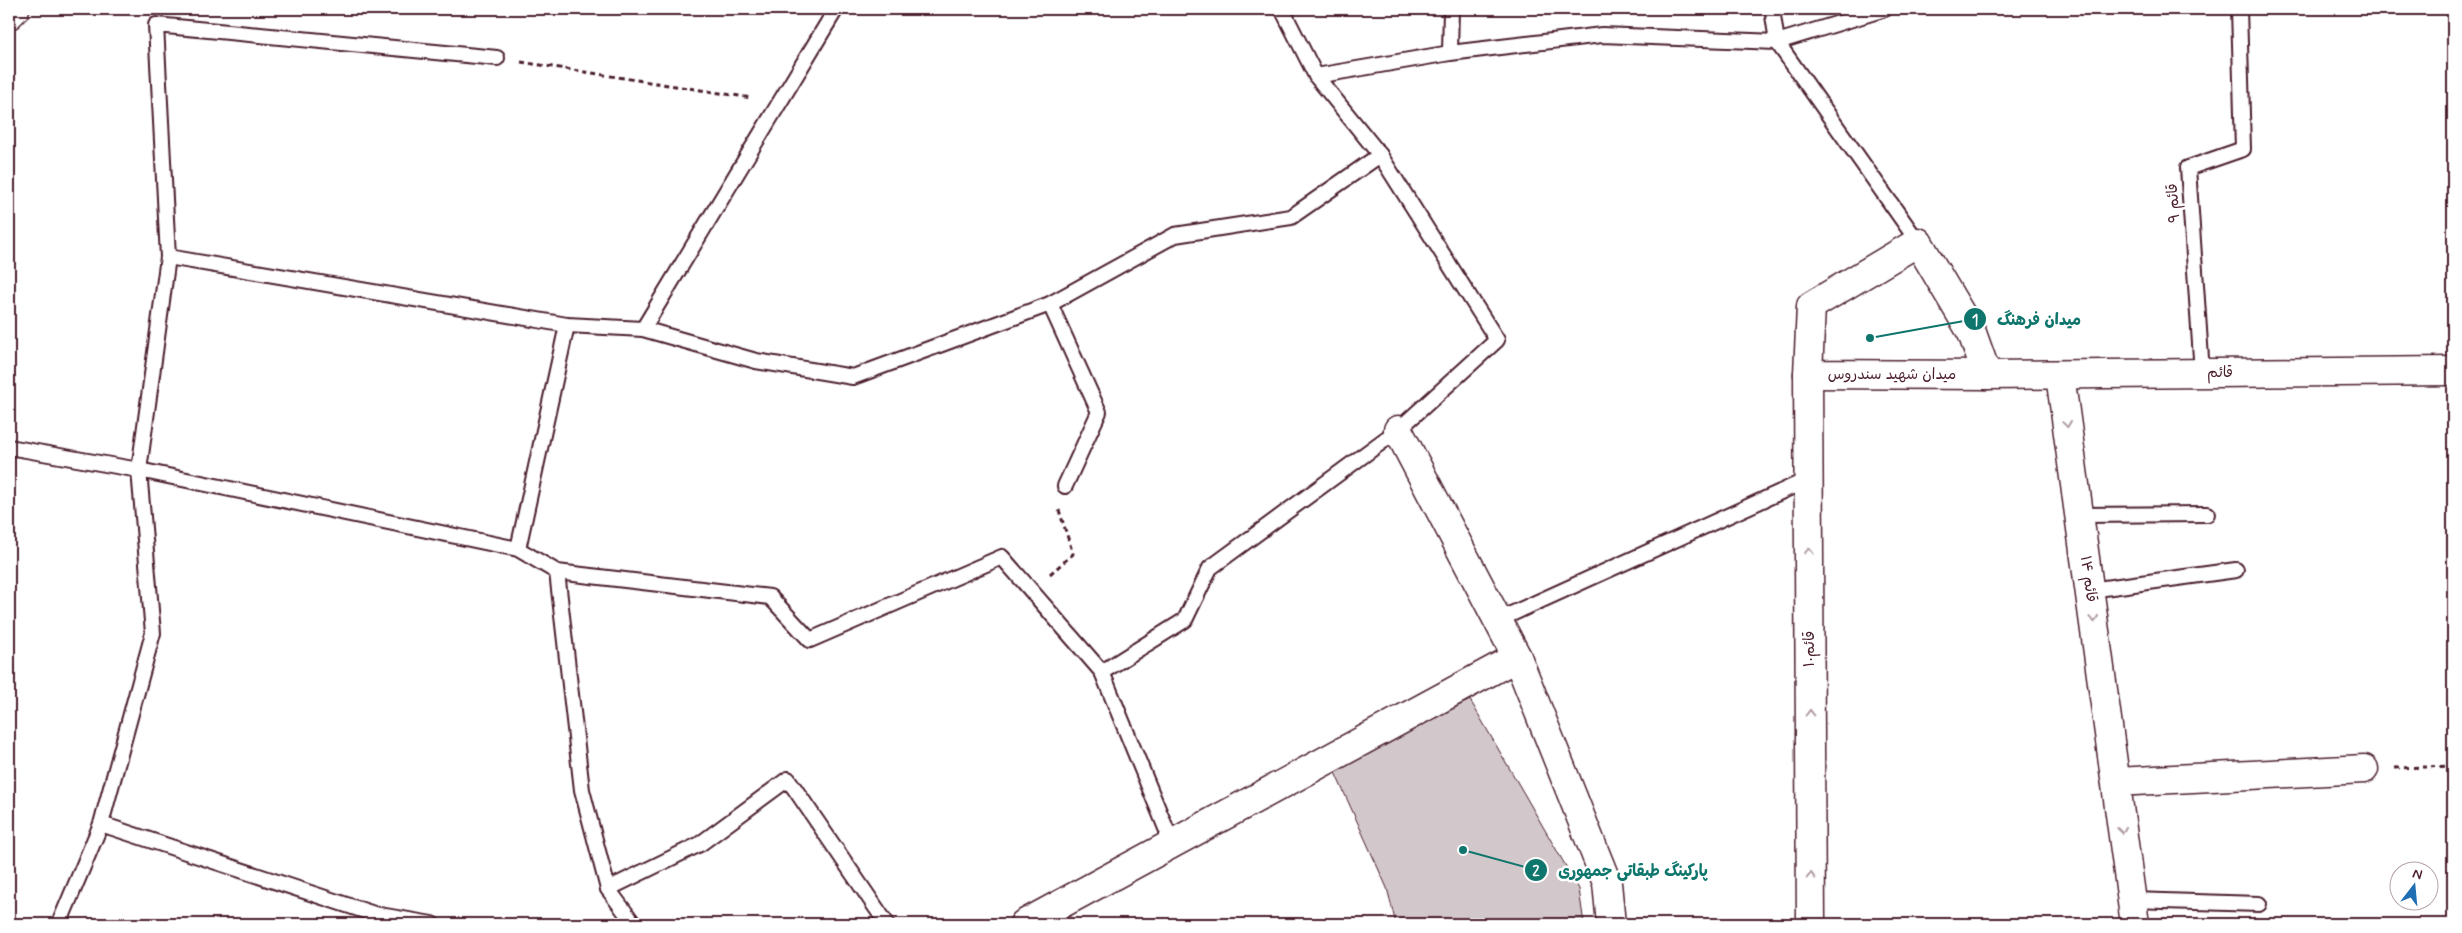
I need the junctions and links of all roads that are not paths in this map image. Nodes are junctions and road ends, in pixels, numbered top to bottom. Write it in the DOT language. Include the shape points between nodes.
graph roads {
  1 [pos="15,9"];
  2 [pos="836,9"];
  3 [pos="1282,9"];
  4 [pos="1452,9"];
  5 [pos="1772,9"];
  6 [pos="1885,9"];
  7 [pos="2239,9"];
  8 [pos="9,15"];
  9 [pos="1777,42"];
  10 [pos="1450,53"];
  11 [pos="497,58"];
  12 [pos="1316,76"];
  13 [pos="1380,156"];
  14 [pos="1918,242"];
  15 [pos="168,257"];
  16 [pos="1050,304"];
  17 [pos="567,325"];
  18 [pos="642,329"];
  19 [pos="2453,371"];
  20 [pos="2202,373"];
  21 [pos="1808,374"];
  22 [pos="1987,375"];
  23 [pos="2060,375"];
  24 [pos="1398,430"];
  25 [pos="9,447"];
  26 [pos="139,470"];
  27 [pos="1809,479"];
  28 [pos="1065,486"];
  29 [pos="2207,514"];
  30 [pos="2080,515"];
  31 [pos="518,549"];
  32 [pos="2236,570"];
  33 [pos="557,572"];
  34 [pos="2090,590"];
  35 [pos="1498,620"];
  36 [pos="1517,657"];
  37 [pos="1102,672"];
  38 [pos="2364,769"];
  39 [pos="2116,782"];
  40 [pos="101,824"];
  41 [pos="1172,843"];
  42 [pos="608,890"];
  43 [pos="2259,904"];
  44 [pos="2133,912"];
  45 [pos="1028,923"];
  46 [pos="59,924"];
  47 [pos="432,924"];
  48 [pos="634,924"];
  49 [pos="887,924"];
  50 [pos="1611,924"];
  51 [pos="1811,924"];
  1 -- 8 [label="street"];
  2 -- 18 [label="lane"];
  3 -- 12 [label="lane"];
  4 -- 10 [label="lane"];
  5 -- 9 [label="lane"];
  6 -- 9 [label="lane"];
  7 -- 20 [label="lane, قائم ۹" via="2243,149 2188,168"];
  9 -- 10 [label="lane" via="1602,35"];
  9 -- 14 [label="lane"];
  10 -- 12 [label="lane"];
  11 -- 15 [label="lane" via="156,25"];
  12 -- 13 [label="lane"];
  13 -- 16 [label="lane" via="1291,217 1175,235"];
  13 -- 24 [label="lane" via="1497,340"];
  14 -- 21 [label="street, میدان شهید سندروس" via="1811,306"];
  14 -- 22 [label="street" via="1972,333"];
  15 -- 17 [label="lane"];
  15 -- 26 [label="lane"];
  16 -- 18 [label="lane" via="852,377 756,361"];
  16 -- 28 [label="lane" via="1099,412"];
  17 -- 18 [label="lane"];
  17 -- 31 [label="lane"];
  19 -- 20 [label="street, قائم"];
  20 -- 23 [label="street, قائم"];
  21 -- 22 [label="street, میدان شهید سندروس"];
  21 -- 27 [label="street, قائم۱۰"];
  22 -- 23 [label="street, قائم"];
  23 -- 30 [label="street, قائم ۱۴, one-way"];
  24 -- 35 [label="street"];
  24 -- 37 [label="lane" via="1210,568 1185,620"];
  25 -- 26 [label="lane"];
  26 -- 31 [label="lane"];
  26 -- 40 [label="lane" via="153,632"];
  27 -- 35 [label="lane"];
  51 -- 27 [label="street, قائم۱۰, one-way"];
  29 -- 30 [label="lane"];
  30 -- 34 [label="street, قائم ۱۴"];
  31 -- 33 [label="lane"];
  32 -- 34 [label="lane"];
  33 -- 37 [label="lane" via="770,597 810,640 1002,556"];
  33 -- 42 [label="lane" via="582,790"];
  34 -- 39 [label="street, قائم ۱۴, one-way"];
  35 -- 36 [label="street"];
  36 -- 41 [label="street"];
  36 -- 50 [label="street" via="1607,883"];
  37 -- 41 [label="lane"];
  38 -- 39 [label="street"];
  39 -- 44 [label="street, قائم ۱۴, one-way"];
  40 -- 46 [label="lane"];
  40 -- 47 [label="lane" via="374,914"];
  41 -- 45 [label="street"];
  42 -- 48 [label="lane"];
  42 -- 49 [label="lane" via="700,844 788,778"];
  43 -- 44 [label="lane"];
}
